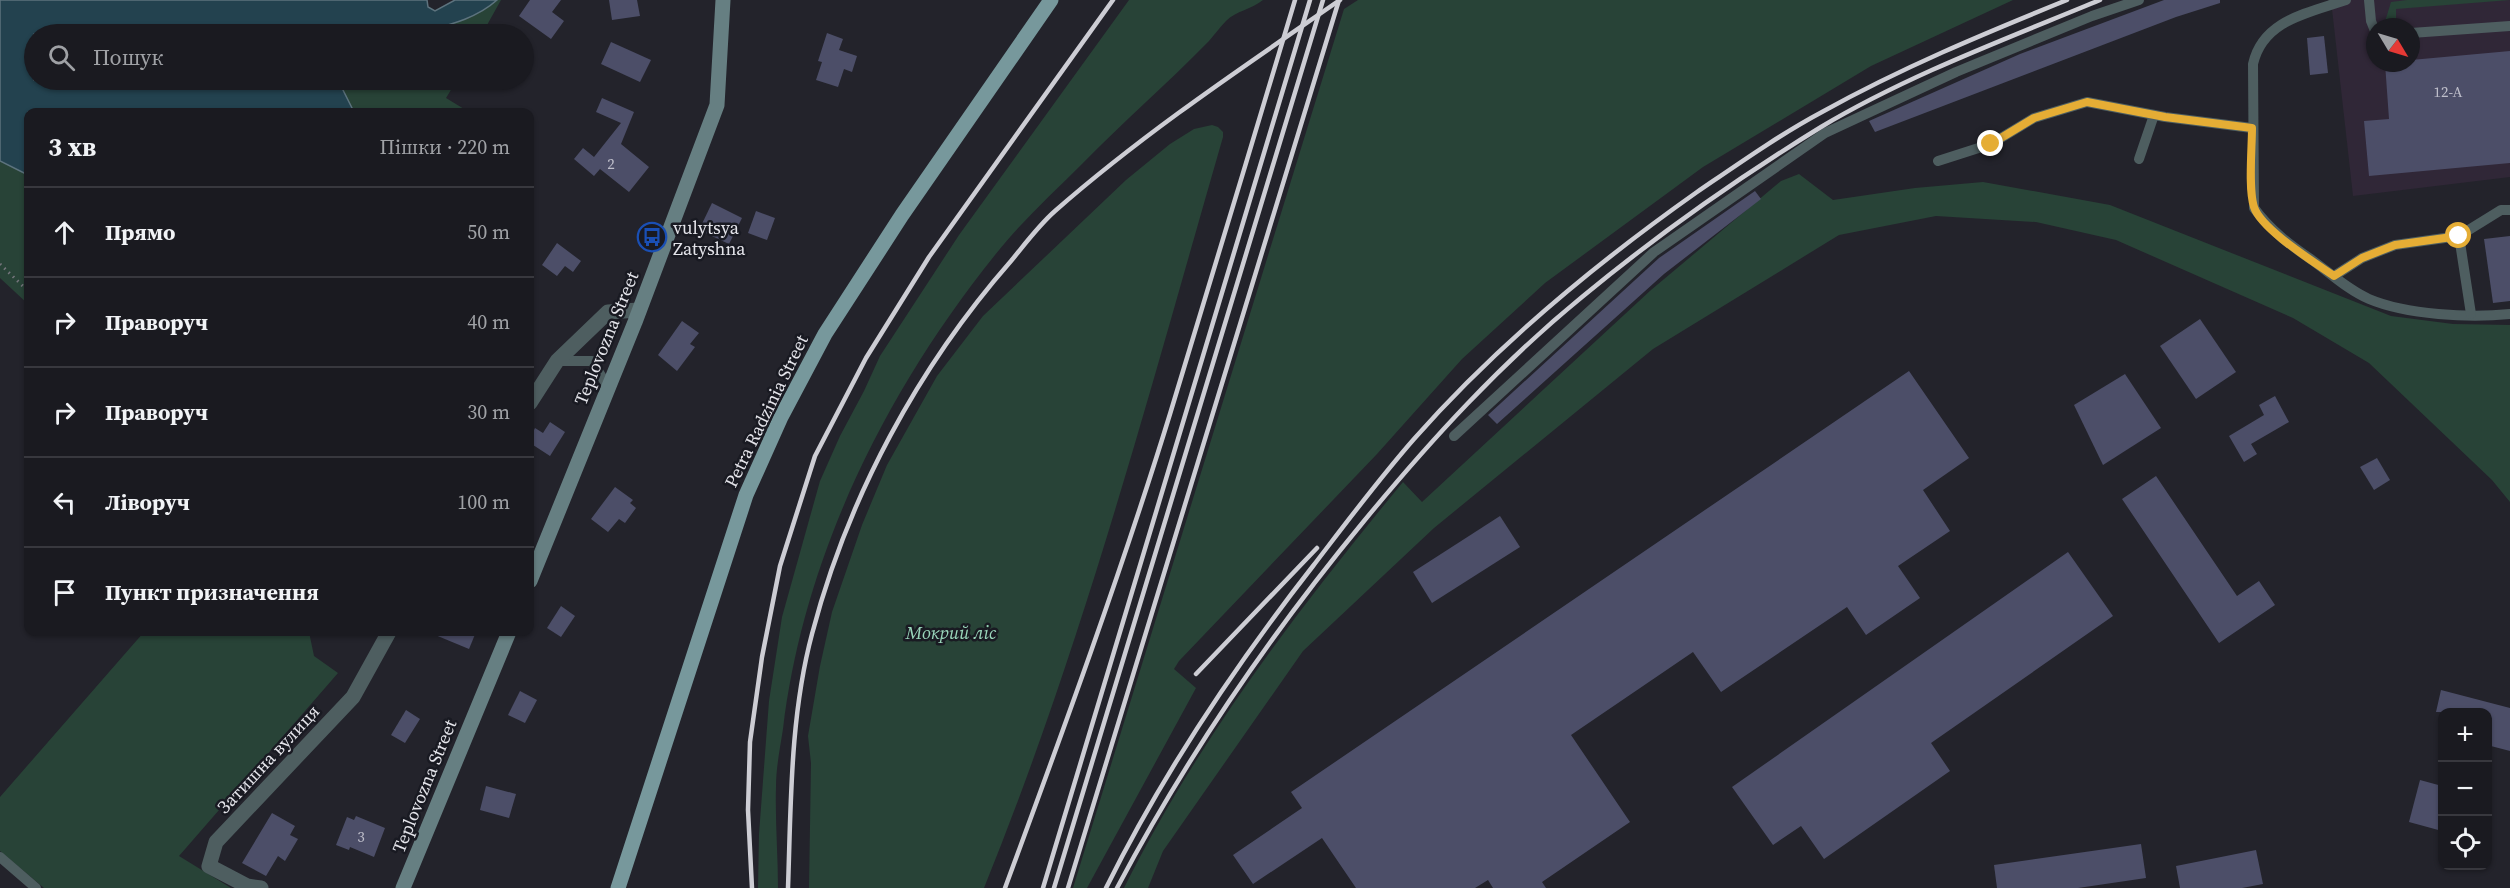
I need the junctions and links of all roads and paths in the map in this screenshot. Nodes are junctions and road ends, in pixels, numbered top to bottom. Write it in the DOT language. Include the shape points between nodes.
graph roads {
  1 [pos="714,0"];
  2 [pos="1051,0"];
  3 [pos="2139,0"];
  4 [pos="2346,0"];
  5 [pos="2369,0"];
  6 [pos="723,7"];
  7 [pos="2371,18"];
  8 [pos="2510,26"];
  9 [pos="2420,32"];
  10 [pos="2154,115"];
  11 [pos="2252,128"];
  12 [pos="2139,159"];
  13 [pos="1938,161"];
  14 [pos="2510,210"];
  15 [pos="2459,236"];
  16 [pos="0,264"];
  17 [pos="2334,276"];
  18 [pos="24,287"];
  19 [pos="639,310"];
  20 [pos="2471,314"];
  21 [pos="2510,314"];
  22 [pos="557,361"];
  23 [pos="608,387"];
  24 [pos="534,397"];
  25 [pos="1454,436"];
  26 [pos="534,571"];
  27 [pos="387,636"];
  28 [pos="507,636"];
  29 [pos="0,857"];
  30 [pos="36,888"];
  31 [pos="261,888"];
  32 [pos="403,888"];
  33 [pos="618,888"];
  1 -- 6 [label="lane"];
  2 -- 33 [label="main road, Petra Radzinia Street" via="825,334 781,417 747,495"];
  3 -- 25 [label="lane" via="1956,72 1825,133 1654,252"];
  4 -- 11 [label="lane" via="2280,24 2257,48"];
  5 -- 7 [label="lane"];
  6 -- 19 [label="street, Teplovozna Street" via="717,105"];
  8 -- 9 [label="lane"];
  10 -- 11 [label="lane"];
  10 -- 12 [label="lane"];
  10 -- 13 [label="lane" via="2087,102 2034,118 1991,144"];
  11 -- 17 [label="lane" via="2254,208 2264,223"];
  14 -- 15 [label="lane" via="2501,210"];
  15 -- 17 [label="lane" via="2395,245 2362,258"];
  15 -- 20 [label="lane"];
  16 -- 18 [label="path"];
  17 -- 20 [label="lane" via="2368,298 2391,306"];
  19 -- 22 [label="street" via="608,312"];
  19 -- 23 [label="street, Teplovozna Street"];
  20 -- 21 [label="lane"];
  22 -- 23 [label="lane" via="592,361"];
  22 -- 24 [label="street"];
  23 -- 26 [label="street, Teplovozna Street"];
  27 -- 31 [label="street, Затишна вулиця" via="353,697 216,842 208,866 247,886"];
  28 -- 32 [label="street, Teplovozna Street"];
  29 -- 30 [label="lane"];
}
